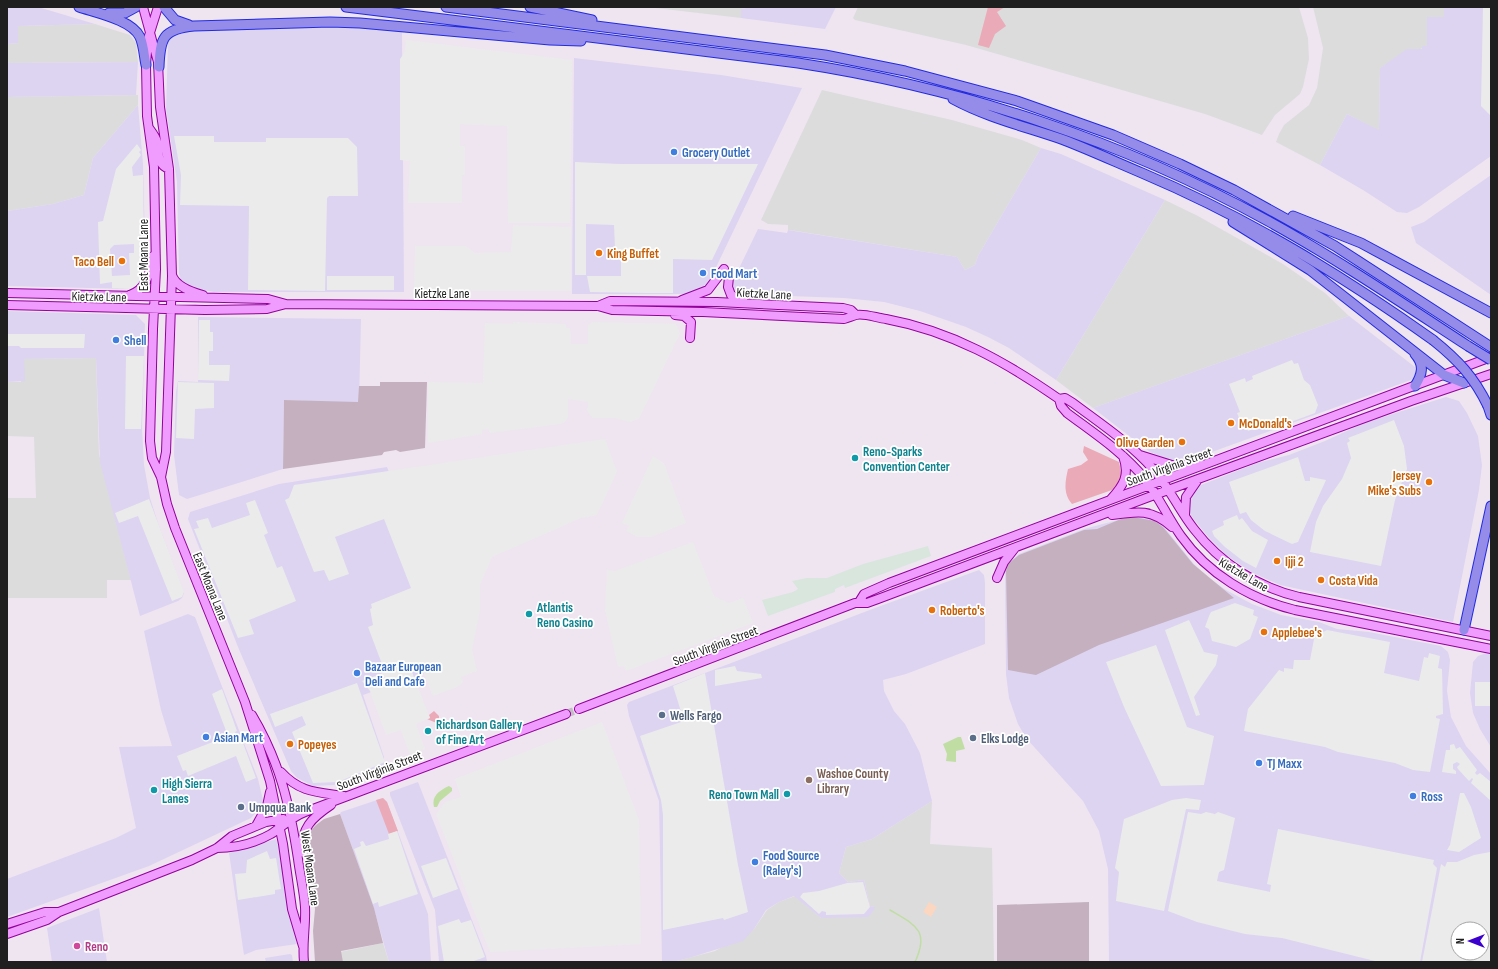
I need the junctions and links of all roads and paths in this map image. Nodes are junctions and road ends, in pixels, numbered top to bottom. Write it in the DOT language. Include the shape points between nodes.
graph roads {
  1 [pos="136,7"];
  2 [pos="143,7"];
  3 [pos="158,7"];
  4 [pos="164,7"];
  5 [pos="346,7"];
  6 [pos="446,7"];
  7 [pos="530,7"];
  8 [pos="83,8"];
  9 [pos="194,26"];
  10 [pos="634,30"];
  11 [pos="150,32"];
  12 [pos="634,42"];
  13 [pos="146,65"];
  14 [pos="159,67"];
  15 [pos="941,93"];
  16 [pos="148,126"];
  17 [pos="169,170"];
  18 [pos="1142,173"];
  19 [pos="1255,200"];
  20 [pos="156,242"];
  21 [pos="724,270"];
  22 [pos="172,273"];
  23 [pos="729,277"];
  24 [pos="7,293"];
  25 [pos="128,296"];
  26 [pos="155,297"];
  27 [pos="170,298"];
  28 [pos="216,298"];
  29 [pos="675,302"];
  30 [pos="7,304"];
  31 [pos="286,304"];
  32 [pos="765,305"];
  33 [pos="598,306"];
  34 [pos="154,309"];
  35 [pos="170,310"];
  36 [pos="644,311"];
  37 [pos="1491,313"];
  38 [pos="856,315"];
  39 [pos="690,338"];
  40 [pos="1404,343"];
  41 [pos="1491,347"];
  42 [pos="1491,359"];
  43 [pos="1491,374"];
  44 [pos="1444,375"];
  45 [pos="1464,383"];
  46 [pos="1414,386"];
  47 [pos="1059,399"];
  48 [pos="1489,410"];
  49 [pos="1330,418"];
  50 [pos="1334,430"];
  51 [pos="1139,454"];
  52 [pos="1123,456"];
  53 [pos="1219,460"];
  54 [pos="161,477"];
  55 [pos="1198,479"];
  56 [pos="1162,481"];
  57 [pos="1150,486"];
  58 [pos="1168,490"];
  59 [pos="1156,495"];
  60 [pos="1111,500"];
  61 [pos="1491,506"];
  62 [pos="1186,517"];
  63 [pos="1092,519"];
  64 [pos="1181,536"];
  65 [pos="1015,548"];
  66 [pos="997,578"];
  67 [pos="859,602"];
  68 [pos="1464,630"];
  69 [pos="1491,636"];
  70 [pos="1491,649"];
  71 [pos="244,702"];
  72 [pos="580,709"];
  73 [pos="566,714"];
  74 [pos="278,768"];
  75 [pos="270,779"];
  76 [pos="345,796"];
  77 [pos="291,818"];
  78 [pos="279,823"];
  79 [pos="256,826"];
  80 [pos="217,848"];
  81 [pos="298,864"];
  82 [pos="59,912"];
  83 [pos="7,924"];
  84 [pos="7,934"];
  85 [pos="303,946"];
  86 [pos="304,962"];
  1 -- 8 [label="highway" via="120,14"];
  2 -- 11 [label="main road, East Moana Lane"];
  3 -- 11 [label="main road, East Moana Lane"];
  4 -- 9 [label="highway" via="175,20"];
  5 -- 12 [label="highway"];
  6 -- 10 [label="highway"];
  7 -- 10 [label="highway"];
  8 -- 13 [label="highway" via="127,23 135,29 142,42"];
  9 -- 12 [label="highway" via="360,23 550,40"];
  9 -- 14 [label="highway" via="176,28 165,36 161,45"];
  10 -- 19 [label="highway" via="804,51 957,84 1068,118 1167,158"];
  11 -- 13 [label="main road, East Moana Lane"];
  11 -- 14 [label="main road, East Moana Lane"];
  12 -- 15 [label="highway" via="844,70"];
  13 -- 16 [label="main road, East Moana Lane"];
  14 -- 17 [label="main road, East Moana Lane" via="160,107"];
  15 -- 18 [label="highway" via="970,108 1065,141"];
  15 -- 42 [label="highway, bridge" via="996,107 1074,133 1203,187 1306,242"];
  16 -- 17 [label="main road" via="157,142 160,162"];
  16 -- 20 [label="main road, East Moana Lane" via="154,167"];
  17 -- 22 [label="main road, East Moana Lane"];
  18 -- 40 [label="highway" via="1233,221 1286,254 1332,286"];
  18 -- 48 [label="highway, bridge" via="1186,192 1282,242 1367,294 1433,340 1462,364 1479,388"];
  19 -- 37 [label="highway" via="1361,244"];
  19 -- 41 [label="highway" via="1335,246"];
  20 -- 25 [label="main road" via="144,286"];
  20 -- 26 [label="main road, East Moana Lane"];
  21 -- 29 [label="main road" via="703,292"];
  22 -- 27 [label="main road, East Moana Lane"];
  22 -- 28 [label="main road" via="178,284 193,292"];
  23 -- 32 [label="main road" via="728,287 733,298"];
  24 -- 25 [label="main road, Kietzke Lane"];
  25 -- 26 [label="main road, Kietzke Lane"];
  26 -- 27 [label="main road, Kietzke Lane"];
  26 -- 34 [label="main road, East Moana Lane"];
  27 -- 28 [label="main road, Kietzke Lane"];
  27 -- 35 [label="main road, East Moana Lane"];
  28 -- 31 [label="main road, Kietzke Lane" via="268,299"];
  29 -- 32 [label="main road, Kietzke Lane"];
  29 -- 33 [label="main road, Kietzke Lane" via="610,301"];
  30 -- 34 [label="main road, Kietzke Lane"];
  31 -- 33 [label="main road, Kietzke Lane"];
  31 -- 35 [label="main road, Kietzke Lane" via="267,309"];
  32 -- 38 [label="main road, Kietzke Lane" via="843,308 851,310"];
  33 -- 36 [label="main road, Kietzke Lane" via="607,310"];
  34 -- 35 [label="main road, Kietzke Lane"];
  34 -- 54 [label="main road, East Moana Lane" via="150,442 152,458"];
  35 -- 54 [label="main road, East Moana Lane" via="166,452"];
  36 -- 38 [label="main road, Kietzke Lane" via="844,319"];
  36 -- 39 [label="main road" via="688,318 692,326"];
  38 -- 47 [label="main road, Kietzke Lane" via="909,324 963,343 1009,365"];
  40 -- 44 [label="highway"];
  40 -- 46 [label="highway" via="1422,367 1420,377"];
  42 -- 44 [label="main road, South Virginia Street"];
  43 -- 45 [label="main road, South Virginia Street"];
  44 -- 45 [label="highway"];
  44 -- 46 [label="main road, South Virginia Street"];
  45 -- 50 [label="main road, South Virginia Street"];
  46 -- 49 [label="main road, South Virginia Street"];
  47 -- 51 [label="main road, Kietzke Lane" via="1065,398 1073,403"];
  47 -- 52 [label="main road, Kietzke Lane" via="1067,413"];
  49 -- 50 [label="main road"];
  49 -- 53 [label="main road, South Virginia Street"];
  50 -- 55 [label="main road, South Virginia Street"];
  51 -- 53 [label="main road" via="1174,466"];
  51 -- 56 [label="main road, Kietzke Lane"];
  52 -- 57 [label="main road, Kietzke Lane"];
  52 -- 60 [label="main road" via="1127,475 1122,487"];
  53 -- 56 [label="main road, South Virginia Street"];
  54 -- 71 [label="main road, East Moana Lane" via="175,528"];
  55 -- 58 [label="main road, South Virginia Street"];
  55 -- 62 [label="main road" via="1186,496"];
  56 -- 57 [label="main road, South Virginia Street"];
  56 -- 58 [label="main road, Kietzke Lane"];
  57 -- 59 [label="main road, Kietzke Lane"];
  57 -- 60 [label="main road, South Virginia Street"];
  58 -- 59 [label="main road, South Virginia Street"];
  58 -- 62 [label="main road, Kietzke Lane"];
  59 -- 63 [label="main road, South Virginia Street"];
  59 -- 64 [label="main road, Kietzke Lane"];
  60 -- 67 [label="main road, South Virginia Street" via="885,585 864,594"];
  61 -- 68 [label="highway"];
  62 -- 68 [label="main road, Kietzke Lane" via="1204,541 1238,572 1270,588 1299,597"];
  63 -- 64 [label="main road" via="1132,512 1151,513 1163,519"];
  63 -- 65 [label="main road, South Virginia Street"];
  64 -- 70 [label="main road, Kietzke Lane" via="1203,562 1226,580 1273,604"];
  65 -- 66 [label="main road" via="1004,562"];
  65 -- 67 [label="main road, South Virginia Street" via="867,603"];
  67 -- 72 [label="main road, South Virginia Street"];
  68 -- 69 [label="main road, Kietzke Lane"];
  71 -- 74 [label="main road, East Moana Lane" via="266,739"];
  71 -- 75 [label="main road, East Moana Lane"];
  73 -- 76 [label="main road, South Virginia Street"];
  74 -- 76 [label="main road" via="289,781 301,789"];
  74 -- 77 [label="main road, East Moana Lane"];
  75 -- 78 [label="main road, East Moana Lane"];
  75 -- 79 [label="main road" via="269,800"];
  76 -- 77 [label="main road, South Virginia Street"];
  76 -- 81 [label="main road" via="319,813 307,825 301,842"];
  77 -- 78 [label="main road, South Virginia Street"];
  77 -- 81 [label="main road, West Moana Lane"];
  78 -- 79 [label="main road, South Virginia Street"];
  78 -- 80 [label="main road, South Virginia Street" via="270,834 243,845 235,848"];
  78 -- 85 [label="main road, West Moana Lane" via="292,909"];
  79 -- 80 [label="main road, South Virginia Street" via="232,836"];
  80 -- 82 [label="main road, South Virginia Street"];
  81 -- 85 [label="main road, West Moana Lane" via="305,908"];
  82 -- 83 [label="main road, South Virginia Street" via="45,912"];
  82 -- 84 [label="main road, South Virginia Street" via="47,920"];
  85 -- 86 [label="main road, West Moana Lane"];
}
